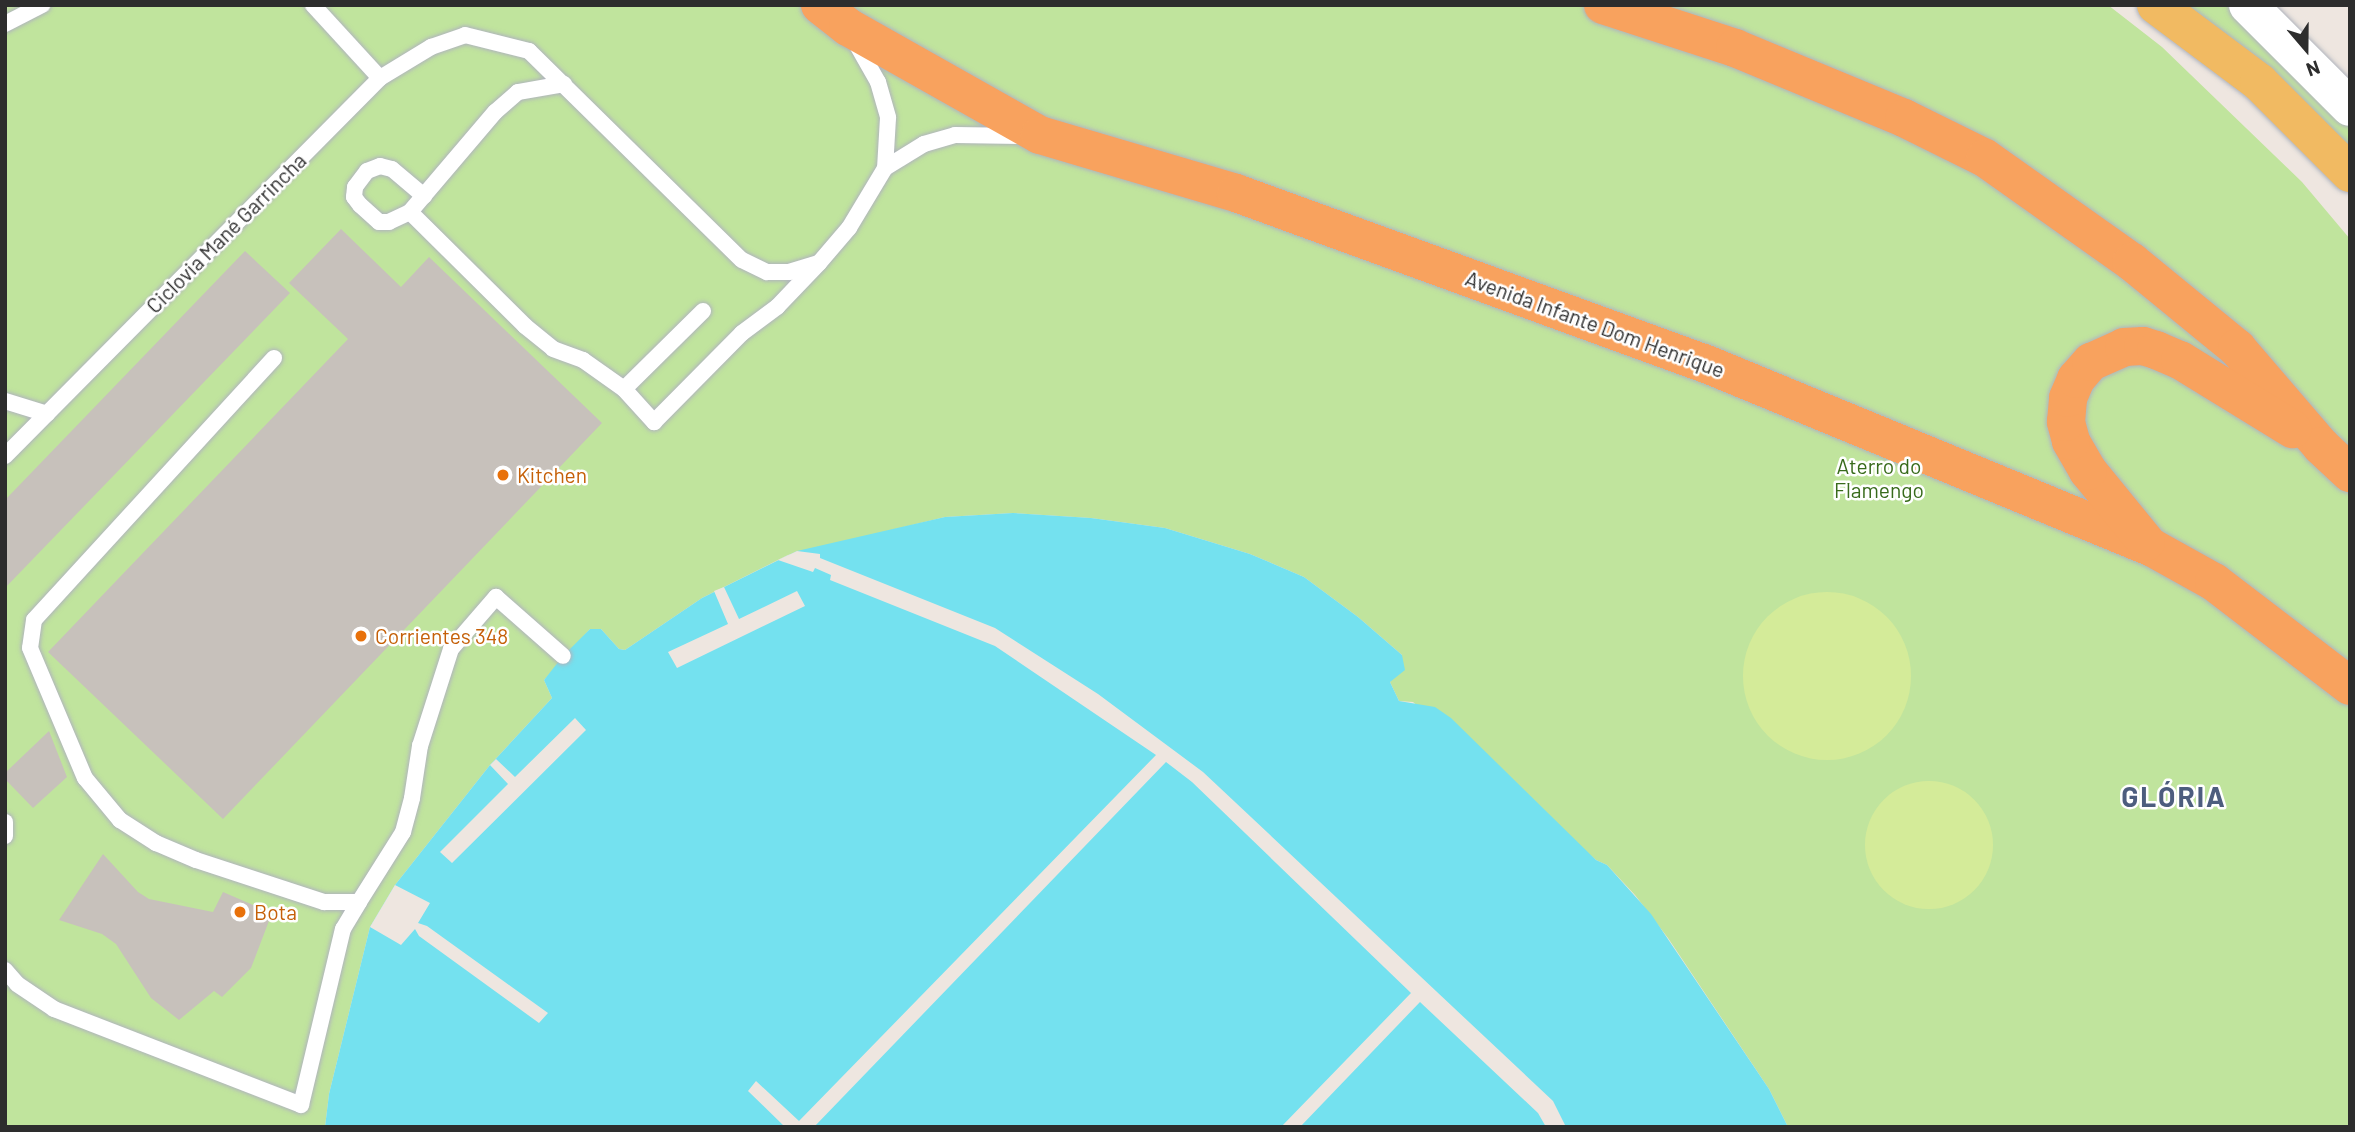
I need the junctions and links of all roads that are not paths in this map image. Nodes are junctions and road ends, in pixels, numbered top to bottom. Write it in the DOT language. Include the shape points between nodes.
graph roads {
  1 [pos="42,5"];
  2 [pos="313,5"];
  3 [pos="1604,5"];
  4 [pos="1682,5"];
  5 [pos="2156,5"];
  6 [pos="2248,5"];
  7 [pos="834,16"];
  8 [pos="5,24"];
  9 [pos="1735,48"];
  10 [pos="380,78"];
  11 [pos="564,84"];
  12 [pos="2350,107"];
  13 [pos="1040,135"];
  14 [pos="885,168"];
  15 [pos="2350,173"];
  16 [pos="424,195"];
  17 [pos="410,212"];
  18 [pos="819,262"];
  19 [pos="703,311"];
  20 [pos="274,358"];
  21 [pos="624,389"];
  22 [pos="5,401"];
  23 [pos="47,415"];
  24 [pos="2321,446"];
  25 [pos="5,456"];
  26 [pos="2350,473"];
  27 [pos="2151,547"];
  28 [pos="563,656"];
  29 [pos="2350,685"];
  30 [pos="5,822"];
  31 [pos="5,836"];
  32 [pos="359,902"];
  33 [pos="5,970"];
  1 -- 8 [label="lane"];
  2 -- 10 [label="lane"];
  3 -- 9 [label="highway"];
  4 -- 9 [label="highway"];
  5 -- 15 [label="main road" via="2259,82"];
  6 -- 12 [label="main road"];
  7 -- 13 [label="highway, Avenida Infante Dom Henrique"];
  7 -- 14 [label="lane" via="878,82 888,118"];
  9 -- 24 [label="highway" via="1985,158 2060,208 2237,348"];
  10 -- 11 [label="lane, Ciclovia Mané Garrincha" via="431,47 465,35 529,51"];
  10 -- 23 [label="lane, Ciclovia Mané Garrincha"];
  11 -- 16 [label="lane" via="518,92 495,112"];
  11 -- 18 [label="lane" via="742,260 767,272 789,272"];
  13 -- 14 [label="lane" via="955,135 924,144"];
  13 -- 27 [label="highway, Avenida Infante Dom Henrique" via="1236,192 1704,363"];
  14 -- 18 [label="lane" via="849,228"];
  16 -- 17 [label="lane"];
  16 -- 17 [label="lane" via="392,169 380,166 367,172 355,187 354,197 379,222"];
  17 -- 21 [label="lane" via="525,326 553,349 583,360"];
  18 -- 21 [label="lane" via="654,422"];
  19 -- 21 [label="lane"];
  20 -- 32 [label="lane" via="34,620 30,648 85,778 120,820 156,843 196,860 324,902"];
  22 -- 23 [label="lane"];
  23 -- 25 [label="lane, Ciclovia Mané Garrincha"];
  24 -- 26 [label="highway"];
  24 -- 27 [label="highway" via="2156,350 2123,347 2091,362 2068,398 2066,422 2071,441 2088,471"];
  27 -- 29 [label="highway, Avenida Infante Dom Henrique" via="2214,582"];
  28 -- 32 [label="lane" via="496,597 451,649 420,746 403,832"];
  30 -- 31 [label="lane"];
  32 -- 33 [label="lane" via="343,929 301,1105 54,1009"];
}
